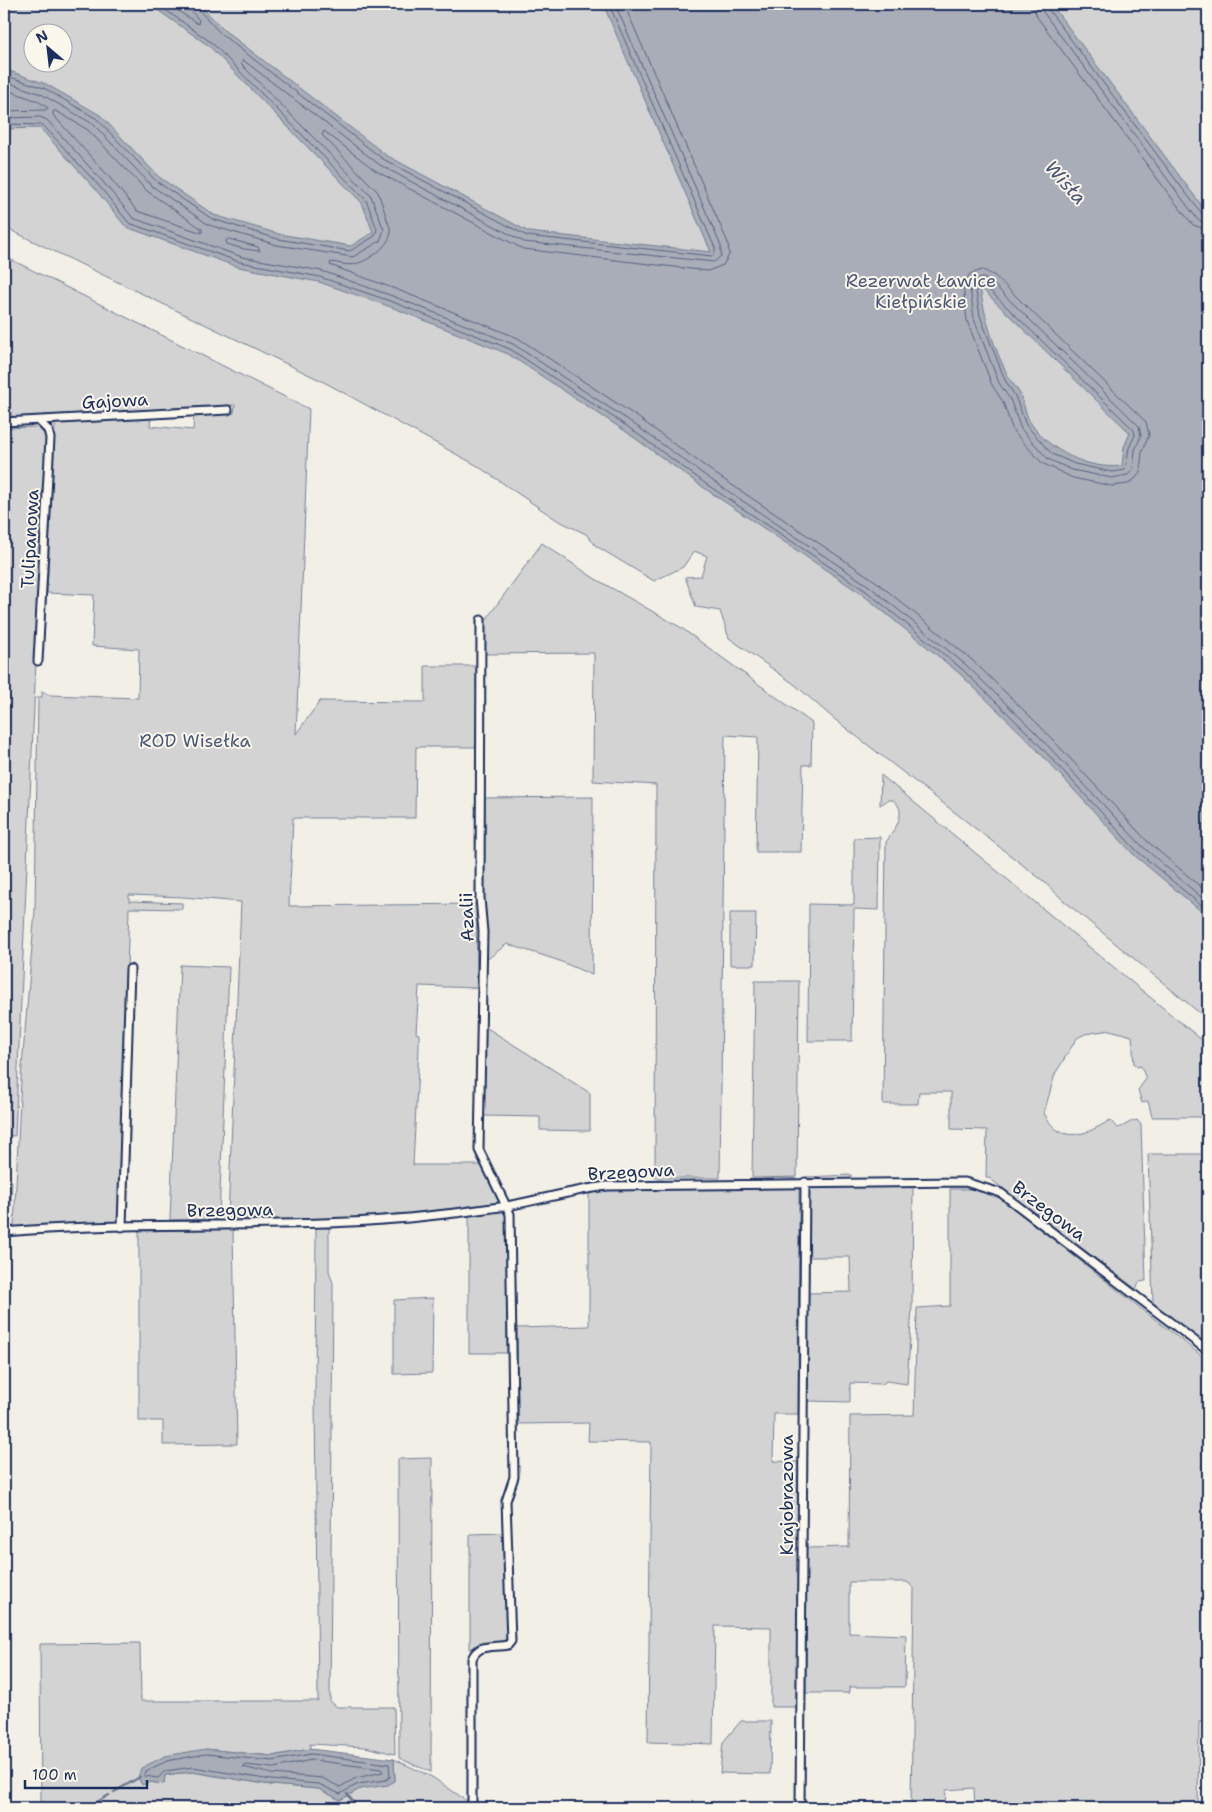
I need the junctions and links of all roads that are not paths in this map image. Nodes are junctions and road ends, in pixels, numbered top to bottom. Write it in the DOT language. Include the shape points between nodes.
graph roads {
  1 [pos="228,410"];
  2 [pos="39,421"];
  3 [pos="4,422"];
  4 [pos="481,620"];
  5 [pos="38,661"];
  6 [pos="130,970"];
  7 [pos="805,1182"];
  8 [pos="508,1206"];
  9 [pos="122,1227"];
  10 [pos="4,1232"];
  11 [pos="1208,1351"];
  12 [pos="472,1808"];
  13 [pos="800,1808"];
  1 -- 2 [label="street, Gajowa"];
  2 -- 3 [label="street, Gajowa"];
  2 -- 5 [label="street, Tulipanowa" via="48,430 50,438"];
  4 -- 8 [label="street, Azalii" via="480,898 483,932 479,1150"];
  6 -- 9 [label="street"];
  7 -- 8 [label="street, Brzegowa" via="607,1186"];
  7 -- 11 [label="street, Brzegowa" via="947,1181 974,1184 1001,1193"];
  7 -- 13 [label="street, Krajobrazowa"];
  8 -- 9 [label="street, Brzegowa" via="409,1218 327,1223"];
  8 -- 12 [label="street, Azalii" via="514,1477 506,1501 511,1641 508,1645 481,1648 472,1659"];
  9 -- 10 [label="street, Brzegowa"];
}
